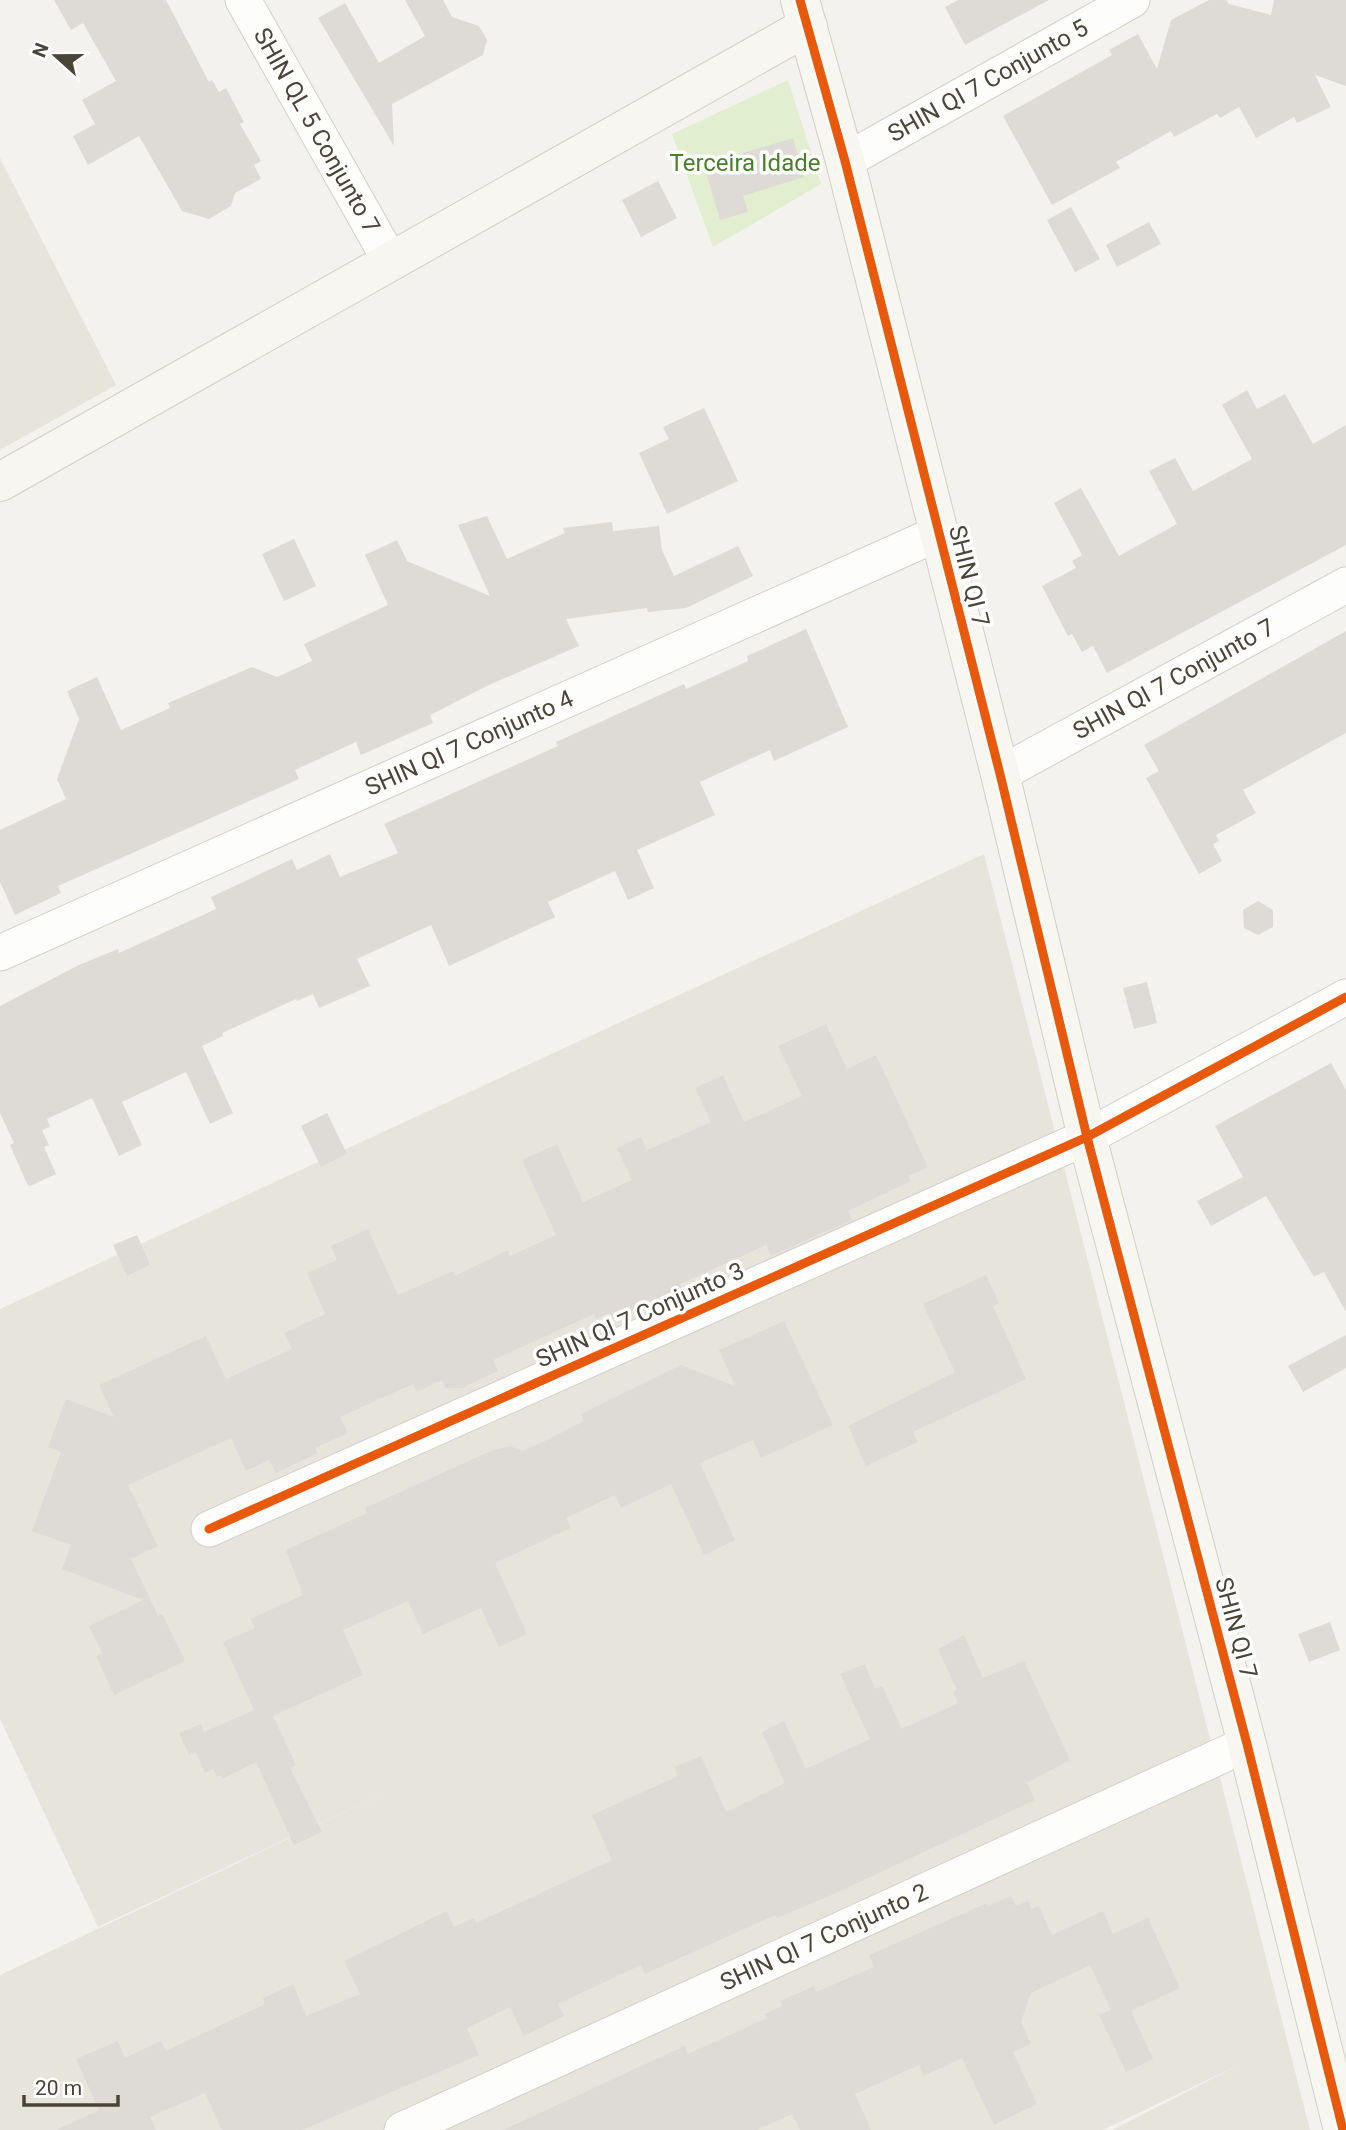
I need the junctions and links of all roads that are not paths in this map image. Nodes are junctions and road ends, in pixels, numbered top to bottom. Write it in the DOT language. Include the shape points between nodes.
graph roads {
  1 [pos="243,0"];
  2 [pos="1132,0"];
  3 [pos="804,13"];
  4 [pos="845,161"];
  5 [pos="391,262"];
  6 [pos="0,482"];
  7 [pos="939,533"];
  8 [pos="1346,585"];
  9 [pos="1000,774"];
  10 [pos="0,953"];
  11 [pos="1344,1004"];
  12 [pos="1087,1137"];
  13 [pos="209,1529"];
  14 [pos="1247,1744"];
  15 [pos="402,2130"];
  16 [pos="1343,2130"];
  1 -- 5 [label="street, SHIN QL 5 Conjunto 7"];
  2 -- 4 [label="street, SHIN QI 7 Conjunto 5"];
  3 -- 4 [label="street, SHIN QI 7"];
  3 -- 5 [label="street"];
  4 -- 7 [label="street, SHIN QI 7"];
  5 -- 6 [label="street"];
  7 -- 9 [label="street, SHIN QI 7"];
  7 -- 10 [label="street, SHIN QI 7 Conjunto 4"];
  8 -- 9 [label="street, SHIN QI 7 Conjunto 7"];
  9 -- 12 [label="street, SHIN QI 7"];
  11 -- 12 [label="street"];
  12 -- 13 [label="street, SHIN QI 7 Conjunto 3"];
  12 -- 14 [label="street, SHIN QI 7"];
  14 -- 15 [label="street, SHIN QI 7 Conjunto 2"];
  14 -- 16 [label="street, SHIN QI 7"];
}
